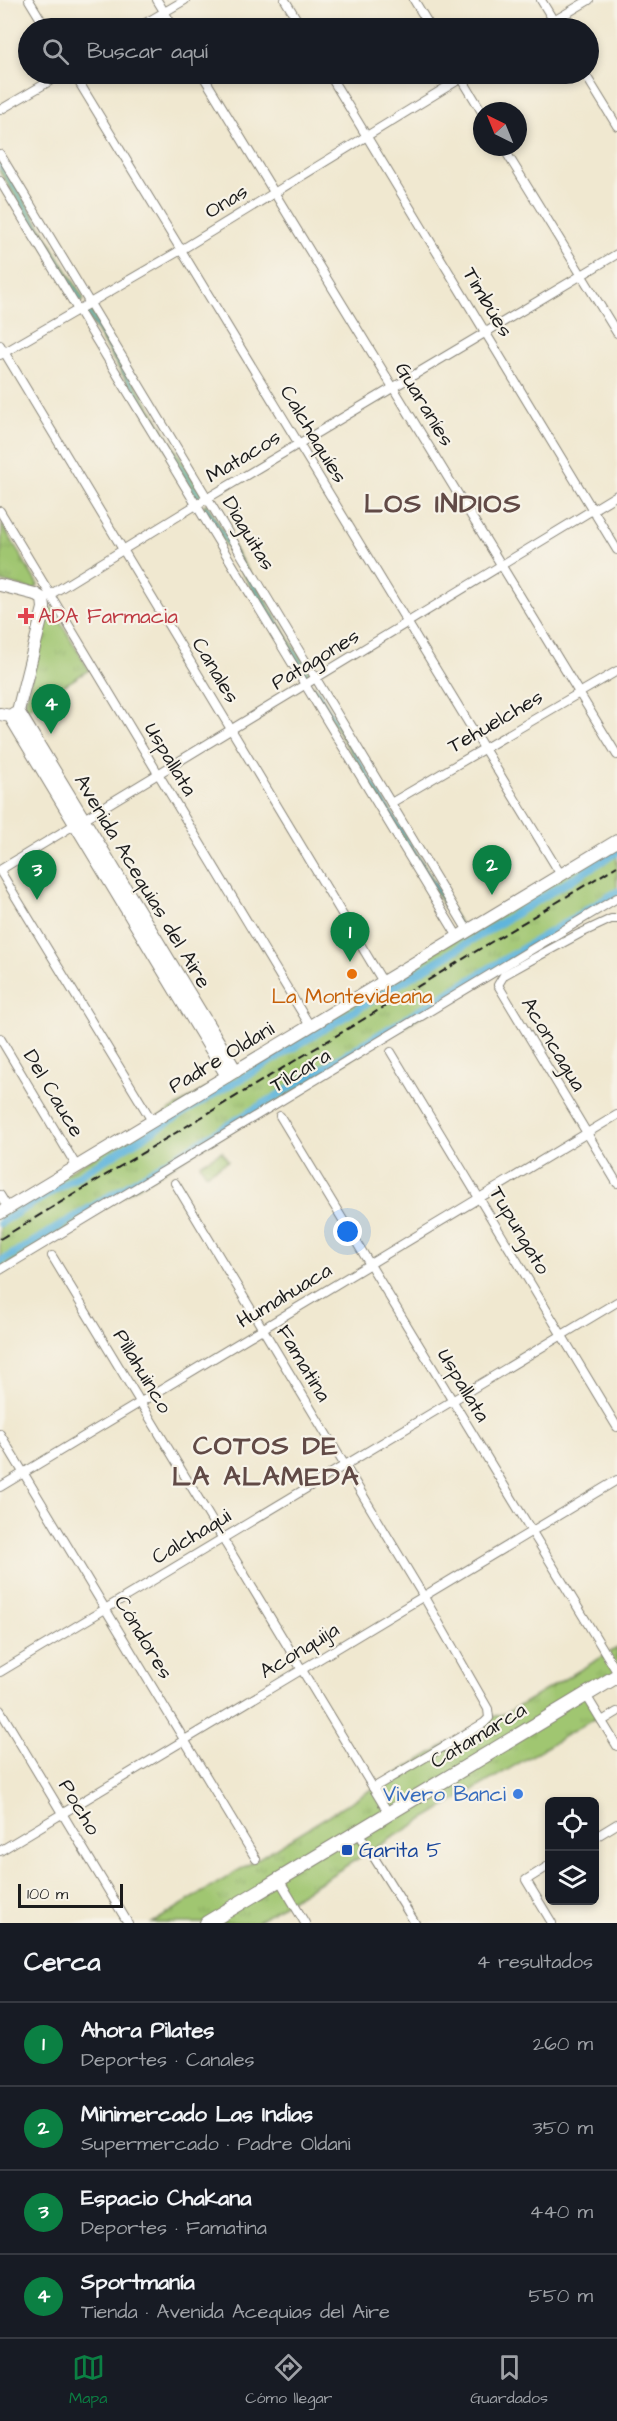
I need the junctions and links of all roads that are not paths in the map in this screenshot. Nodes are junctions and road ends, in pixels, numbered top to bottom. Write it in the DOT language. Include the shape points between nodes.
graph roads {
  1 [pos="29,0"];
  2 [pos="157,0"];
  3 [pos="185,0"];
  4 [pos="285,0"];
  5 [pos="414,0"];
  6 [pos="541,0"];
  7 [pos="589,0"];
  8 [pos="164,12"];
  9 [pos="40,18"];
  10 [pos="154,18"];
  11 [pos="168,18"];
  12 [pos="296,18"];
  13 [pos="425,18"];
  14 [pos="552,18"];
  15 [pos="565,18"];
  16 [pos="45,84"];
  17 [pos="80,84"];
  18 [pos="208,84"];
  19 [pos="335,84"];
  20 [pos="449,84"];
  21 [pos="468,84"];
  22 [pos="591,84"];
  23 [pos="477,102"];
  24 [pos="0,110"];
  25 [pos="617,126"];
  26 [pos="367,136"];
  27 [pos="0,154"];
  28 [pos="509,156"];
  29 [pos="0,181"];
  30 [pos="274,193"];
  31 [pos="181,250"];
  32 [pos="617,254"];
  33 [pos="582,275"];
  34 [pos="89,303"];
  35 [pos="77,309"];
  36 [pos="486,333"];
  37 [pos="617,333"];
  38 [pos="2,351"];
  39 [pos="394,387"];
  40 [pos="299,444"];
  41 [pos="617,495"];
  42 [pos="207,498"];
  43 [pos="196,505"];
  44 [pos="593,510"];
  45 [pos="0,511"];
  46 [pos="123,549"];
  47 [pos="617,550"];
  48 [pos="503,565"];
  49 [pos="0,585"];
  50 [pos="47,596"];
  51 [pos="408,623"];
  52 [pos="617,671"];
  53 [pos="316,680"];
  54 [pos="305,686"];
  55 [pos="580,693"];
  56 [pos="9,713"];
  57 [pos="232,730"];
  58 [pos="484,749"];
  59 [pos="617,754"];
  60 [pos="159,774"];
  61 [pos="391,803"];
  62 [pos="79,822"];
  63 [pos="617,842"];
  64 [pos="0,870"];
  65 [pos="561,875"];
  66 [pos="617,898"];
  67 [pos="617,919"];
  68 [pos="463,934"];
  69 [pos="383,982"];
  70 [pos="310,1026"];
  71 [pos="0,1038"];
  72 [pos="391,1052"];
  73 [pos="232,1073"];
  74 [pos="617,1115"];
  75 [pos="280,1116"];
  76 [pos="152,1121"];
  77 [pos="587,1133"];
  78 [pos="77,1167"];
  79 [pos="175,1183"];
  80 [pos="617,1183"];
  81 [pos="0,1195"];
  82 [pos="480,1199"];
  83 [pos="4,1210"];
  84 [pos="52,1256"];
  85 [pos="370,1264"];
  86 [pos="0,1270"];
  87 [pos="617,1302"];
  88 [pos="262,1329"];
  89 [pos="561,1335"];
  90 [pos="452,1401"];
  91 [pos="141,1402"];
  92 [pos="617,1427"];
  93 [pos="0,1434"];
  94 [pos="345,1466"];
  95 [pos="24,1473"];
  96 [pos="617,1480"];
  97 [pos="0,1487"];
  98 [pos="531,1531"];
  99 [pos="222,1538"];
  100 [pos="424,1597"];
  101 [pos="105,1608"];
  102 [pos="302,1669"];
  103 [pos="0,1672"];
  104 [pos="617,1674"];
  105 [pos="586,1695"];
  106 [pos="0,1710"];
  107 [pos="617,1712"];
  108 [pos="602,1721"];
  109 [pos="184,1740"];
  110 [pos="617,1746"];
  111 [pos="374,1788"];
  112 [pos="62,1814"];
  113 [pos="389,1814"];
  114 [pos="617,1824"];
  115 [pos="358,1832"];
  116 [pos="599,1835"];
  117 [pos="0,1851"];
  118 [pos="256,1859"];
  119 [pos="545,1868"];
  120 [pos="280,1881"];
  121 [pos="224,1919"];
  122 [pos="128,1923"];
  123 [pos="207,1923"];
  124 [pos="305,1923"];
  125 [pos="415,1923"];
  126 [pos="552,1923"];
  1 -- 9 [label="street"];
  2 -- 8 [label="street"];
  3 -- 8 [label="street"];
  4 -- 12 [label="street"];
  5 -- 13 [label="street"];
  6 -- 14 [label="street"];
  7 -- 15 [label="street"];
  8 -- 10 [label="street"];
  8 -- 11 [label="street"];
  16 -- 24 [label="street"];
  17 -- 31 [label="street, Calchaquíes"];
  18 -- 30 [label="street, Guaraníes"];
  19 -- 26 [label="street, Timbúes"];
  20 -- 26 [label="street, Onas"];
  21 -- 23 [label="street"];
  22 -- 25 [label="street"];
  26 -- 30 [label="street, Onas"];
  26 -- 36 [label="street, Timbúes"];
  27 -- 34 [label="street, Diaguitas"];
  28 -- 33 [label="street"];
  29 -- 35 [label="street, Diaguitas"];
  30 -- 31 [label="street, Onas"];
  30 -- 39 [label="street, Guaraníes"];
  31 -- 34 [label="street, Onas"];
  31 -- 40 [label="street, Calchaquíes"];
  32 -- 33 [label="street, Matacos"];
  33 -- 36 [label="street, Matacos"];
  33 -- 37 [label="street"];
  34 -- 35 [label="street, Onas"];
  34 -- 42 [label="street, Diaguitas"];
  35 -- 38 [label="street, Onas"];
  35 -- 43 [label="street, Diaguitas"];
  36 -- 39 [label="street, Matacos"];
  36 -- 44 [label="street, Timbúes"];
  38 -- 46 [label="street, Canales"];
  39 -- 40 [label="street, Matacos"];
  39 -- 48 [label="street, Guaraníes"];
  40 -- 42 [label="street, Matacos"];
  40 -- 51 [label="street, Calchaquíes"];
  41 -- 44 [label="street, Patagones"];
  42 -- 43 [label="street, Matacos"];
  42 -- 53 [label="street, Diaguitas"];
  43 -- 46 [label="street, Matacos"];
  43 -- 54 [label="street, Diaguitas"];
  44 -- 47 [label="street, Timbúes"];
  44 -- 48 [label="street, Patagones"];
  45 -- 50 [label="street, Uspallata"];
  46 -- 50 [label="street, Matacos"];
  46 -- 57 [label="street, Canales"];
  48 -- 51 [label="street, Patagones"];
  48 -- 55 [label="street, Guaraníes"];
  49 -- 50 [label="main road"];
  50 -- 56 [label="main road, Avenida Acequias del Aire"];
  50 -- 60 [label="street, Uspallata"];
  51 -- 53 [label="street, Patagones"];
  51 -- 58 [label="street, Calchaquíes"];
  52 -- 55 [label="street, Tehuelches"];
  53 -- 54 [label="street, Patagones"];
  53 -- 61 [label="street, Diaguitas"];
  54 -- 57 [label="street, Patagones"];
  54 -- 68 [label="street, Diaguitas"];
  55 -- 58 [label="street, Tehuelches"];
  55 -- 59 [label="street, Guaraníes"];
  56 -- 62 [label="main road, Avenida Acequias del Aire"];
  57 -- 60 [label="street, Patagones"];
  57 -- 69 [label="street, Canales"];
  58 -- 61 [label="street, Tehuelches"];
  58 -- 65 [label="street, Calchaquíes"];
  60 -- 62 [label="street, Patagones"];
  60 -- 70 [label="street, Uspallata"];
  61 -- 68 [label="street, Diaguitas"];
  62 -- 64 [label="street, Patagones"];
  62 -- 73 [label="main road, Avenida Acequias del Aire"];
  63 -- 65 [label="main road, Padre Oldani"];
  64 -- 76 [label="street"];
  65 -- 68 [label="main road, Padre Oldani"];
  66 -- 86 [label="street, Tilcara"];
  67 -- 77 [label="street, Aconcagua" via="579,934 513,970 500,979 498,986"];
  68 -- 69 [label="main road, Padre Oldani"];
  69 -- 70 [label="main road, Padre Oldani"];
  70 -- 73 [label="main road, Padre Oldani"];
  71 -- 78 [label="street, Del Cauce"];
  72 -- 82 [label="street, Tupungato"];
  73 -- 76 [label="main road, Padre Oldani"];
  74 -- 77 [label="street, Humahuaca"];
  75 -- 85 [label="street, Uspallata"];
  76 -- 78 [label="main road, Padre Oldani"];
  77 -- 80 [label="street, Aconcagua"];
  77 -- 82 [label="street, Humahuaca"];
  78 -- 83 [label="main road, Padre Oldani"];
  79 -- 88 [label="street, Famatina"];
  81 -- 83 [label="street"];
  82 -- 85 [label="street, Humahuaca"];
  82 -- 89 [label="street, Tupungato"];
  84 -- 91 [label="street, Pillahuinco"];
  85 -- 88 [label="street, Humahuaca"];
  85 -- 90 [label="street, Uspallata"];
  87 -- 89 [label="street, Calchaqui"];
  88 -- 91 [label="street, Humahuaca"];
  88 -- 94 [label="street, Famatina"];
  89 -- 90 [label="street, Calchaqui"];
  89 -- 92 [label="street, Tupungato"];
  90 -- 94 [label="street, Calchaqui"];
  90 -- 98 [label="street, Uspallata"];
  91 -- 95 [label="street, Humahuaca"];
  91 -- 99 [label="street, Pillahuinco"];
  93 -- 95 [label="street, Cóndores"];
  94 -- 99 [label="street, Calchaqui"];
  94 -- 100 [label="street, Famatina"];
  95 -- 97 [label="street, Humahuaca"];
  95 -- 101 [label="street, Cóndores"];
  96 -- 98 [label="street, Aconquija"];
  98 -- 100 [label="street, Aconquija"];
  98 -- 104 [label="street, Uspallata"];
  99 -- 101 [label="street, Calchaqui"];
  99 -- 102 [label="street, Pillahuinco"];
  100 -- 102 [label="street, Aconquija"];
  100 -- 111 [label="street, Famatina" via="485,1701 489,1718"];
  101 -- 103 [label="street, Calchaqui"];
  101 -- 109 [label="street, Cóndores"];
  102 -- 109 [label="street, Aconquija"];
  102 -- 111 [label="street, Pillahuinco"];
  104 -- 105 [label="main road, Catamarca"];
  105 -- 108 [label="street"];
  105 -- 113 [label="main road, Catamarca"];
  106 -- 112 [label="street, Pocho"];
  107 -- 108 [label="street"];
  108 -- 110 [label="street"];
  109 -- 112 [label="street, Aconquija"];
  109 -- 118 [label="street, Cóndores"];
  111 -- 113 [label="street, Pillahuinco"];
  112 -- 117 [label="street, Aconquija"];
  112 -- 122 [label="street, Pocho"];
  113 -- 115 [label="main road, Catamarca"];
  114 -- 116 [label="street"];
  115 -- 120 [label="main road, Catamarca"];
  115 -- 125 [label="street"];
  119 -- 126 [label="street" via="526,1880"];
  120 -- 121 [label="main road, Catamarca"];
  120 -- 124 [label="street"];
  121 -- 123 [label="main road, Catamarca"];
}
